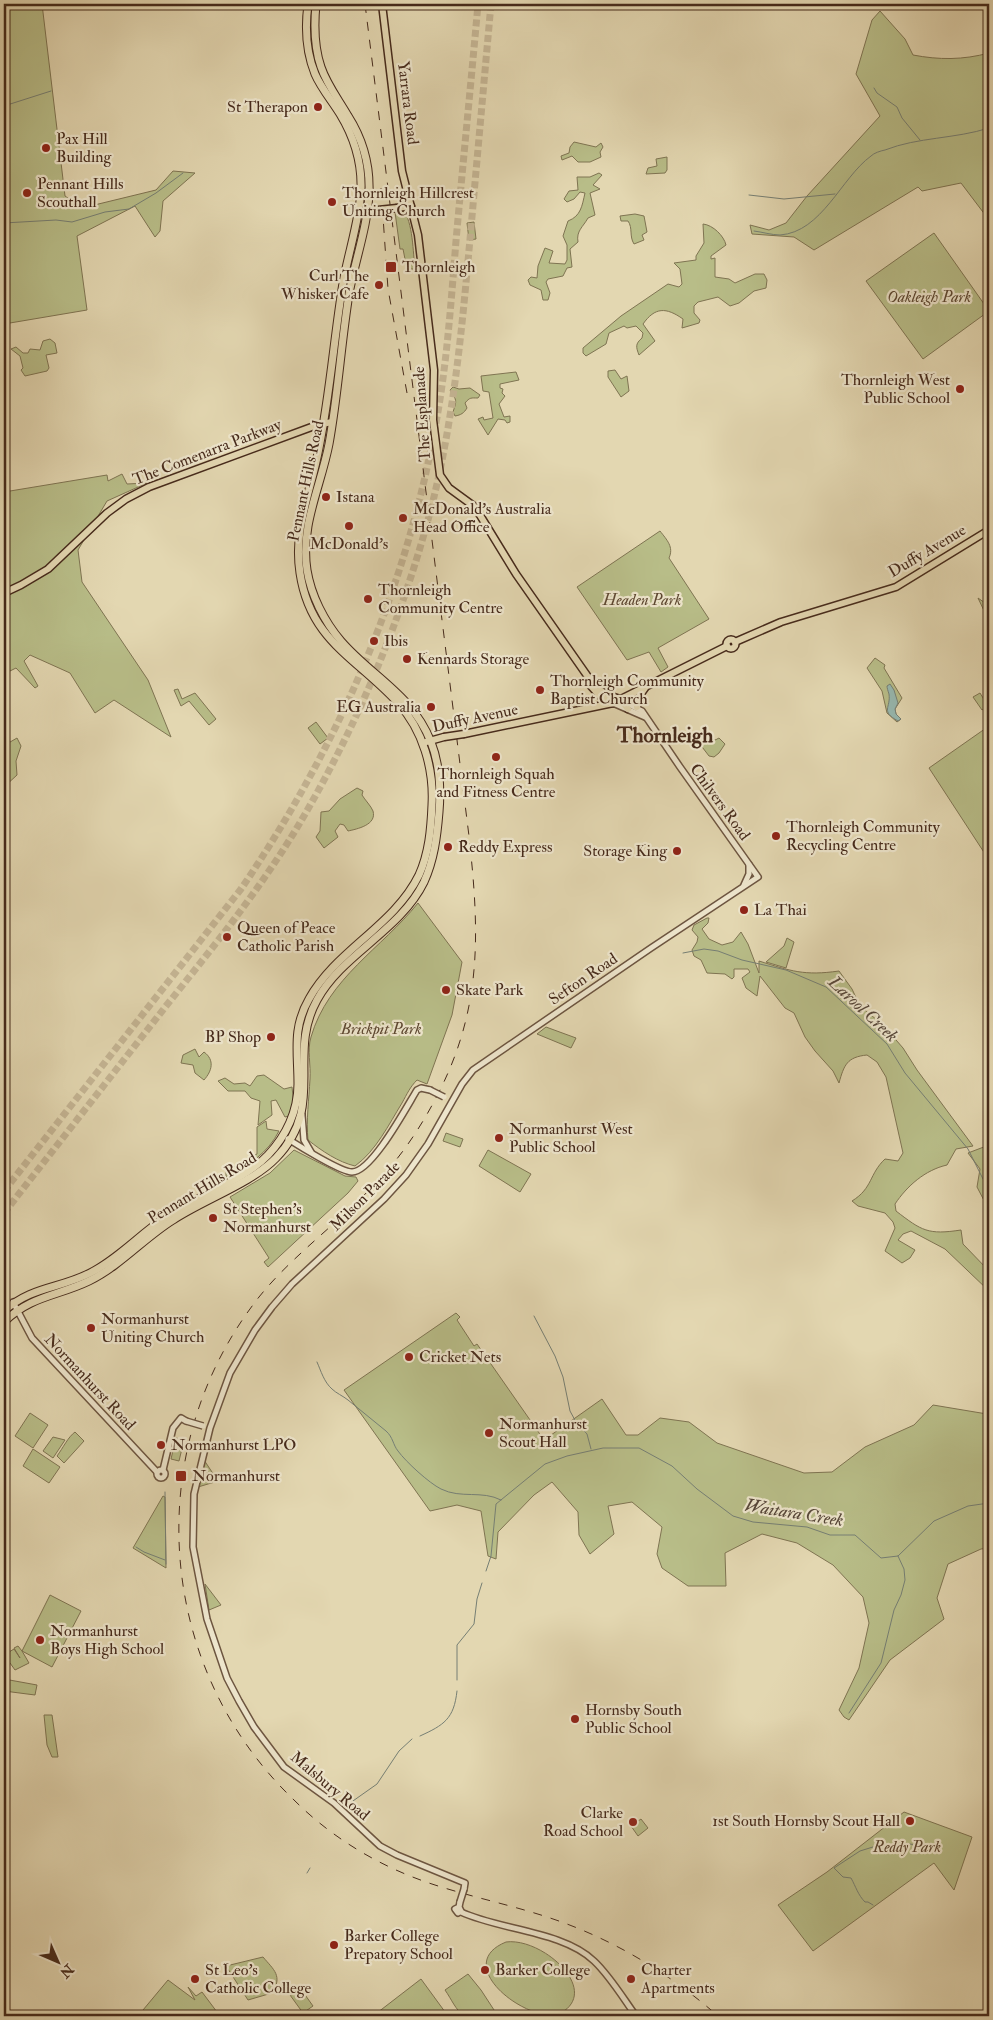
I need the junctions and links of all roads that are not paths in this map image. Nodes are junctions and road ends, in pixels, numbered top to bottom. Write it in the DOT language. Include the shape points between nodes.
graph roads {
  1 [pos="308,4"];
  2 [pos="316,4"];
  3 [pos="382,4"];
  4 [pos="411,206"];
  5 [pos="366,212"];
  6 [pos="353,232"];
  7 [pos="332,422"];
  8 [pos="324,424"];
  9 [pos="989,530"];
  10 [pos="4,593"];
  11 [pos="579,665"];
  12 [pos="646,687"];
  13 [pos="605,694"];
  14 [pos="620,699"];
  15 [pos="612,703"];
  16 [pos="637,707"];
  17 [pos="628,709"];
  18 [pos="645,717"];
  19 [pos="430,741"];
  20 [pos="422,743"];
  21 [pos="749,864"];
  22 [pos="758,877"];
  23 [pos="740,889"];
  24 [pos="453,1101"];
  25 [pos="302,1114"];
  26 [pos="287,1138"];
  27 [pos="311,1153"];
  28 [pos="13,1302"];
  29 [pos="17,1310"];
  30 [pos="4,1311"];
  31 [pos="4,1322"];
  32 [pos="210,1428"];
  33 [pos="636,2016"];
  1 -- 6 [label="highway, Pennant Hills Road" via="306,30 312,66 349,130 357,154 361,190"];
  2 -- 5 [label="highway, Pennant Hills Road" via="319,63 355,127 364,152 369,182"];
  3 -- 4 [label="main road, Yarrara Road" via="402,171"];
  4 -- 5 [label="main road, bridge"];
  4 -- 11 [label="main road, The Esplanade" via="418,235 434,370 433,420 440,475 449,488 475,507 516,574"];
  5 -- 6 [label="highway" via="362,213"];
  5 -- 7 [label="highway, Pennant Hills Road" via="349,293"];
  6 -- 8 [label="highway, Pennant Hills Road"];
  7 -- 8 [label="main road, The Comenarra Parkway"];
  7 -- 19 [label="highway, Pennant Hills Road" via="306,536 305,558 311,588 341,641 404,700"];
  8 -- 10 [label="main road, The Comenarra Parkway" via="133,495 107,513 48,569"];
  8 -- 20 [label="highway, Pennant Hills Road" via="302,516 299,548 303,584 323,631 398,703"];
  9 -- 12 [label="main road, Duffy Avenue" via="896,587 772,626 735,642 729,640 727,646"];
  11 -- 13 [label="main road, The Esplanade"];
  11 -- 15 [label="main road, The Esplanade" via="594,690"];
  12 -- 14 [label="main road, Duffy Avenue"];
  12 -- 16 [label="main road" via="638,698"];
  13 -- 14 [label="main road, The Esplanade"];
  13 -- 15 [label="main road"];
  14 -- 15 [label="main road, Duffy Avenue"];
  14 -- 16 [label="street, Chilvers Road"];
  14 -- 17 [label="main road"];
  15 -- 17 [label="street, Chilvers Road"];
  15 -- 19 [label="main road, Duffy Avenue, bridge"];
  16 -- 18 [label="street, Chilvers Road"];
  17 -- 18 [label="street, Chilvers Road"];
  18 -- 21 [label="street, Chilvers Road"];
  19 -- 20 [label="main road, Duffy Avenue"];
  19 -- 25 [label="highway, Pennant Hills Road" via="440,789 431,863 422,886 407,908 338,974 318,999 306,1030"];
  20 -- 26 [label="highway, Pennant Hills Road" via="431,774 433,800 430,839 423,865 400,904 330,970 304,1007 297,1031 296,1102"];
  21 -- 22 [label="street, Chilvers Road"];
  21 -- 23 [label="street" via="747,879"];
  22 -- 23 [label="street, Sefton Road"];
  23 -- 24 [label="street, Sefton Road" via="473,1070"];
  24 -- 27 [label="street, bridge" via="430,1090 417,1090 396,1126 362,1169 351,1172"];
  24 -- 32 [label="street, Milson Parade" via="406,1175 272,1307 230,1373"];
  25 -- 26 [label="highway, Pennant Hills Road"];
  25 -- 27 [label="street" via="304,1140"];
  26 -- 27 [label="street"];
  26 -- 28 [label="highway, Pennant Hills Road" via="257,1164 172,1213 97,1270 34,1291"];
  26 -- 29 [label="highway, Pennant Hills Road" via="276,1158 262,1170 172,1220 94,1278 39,1298"];
  28 -- 29 [label="street, Normanhurst Road"];
  28 -- 30 [label="highway, Pennant Hills Road"];
  29 -- 31 [label="highway, Pennant Hills Road"];
  29 -- 32 [label="street, Normanhurst Road, bridge" via="32,1338 160,1471 172,1428 184,1420"];
  32 -- 33 [label="street, Malsbury Road, bridge" via="194,1494 193,1547 206,1619 227,1678 254,1727 284,1767 334,1804 380,1846 465,1886 460,1907 565,1943 585,1954 605,1974"];
}
